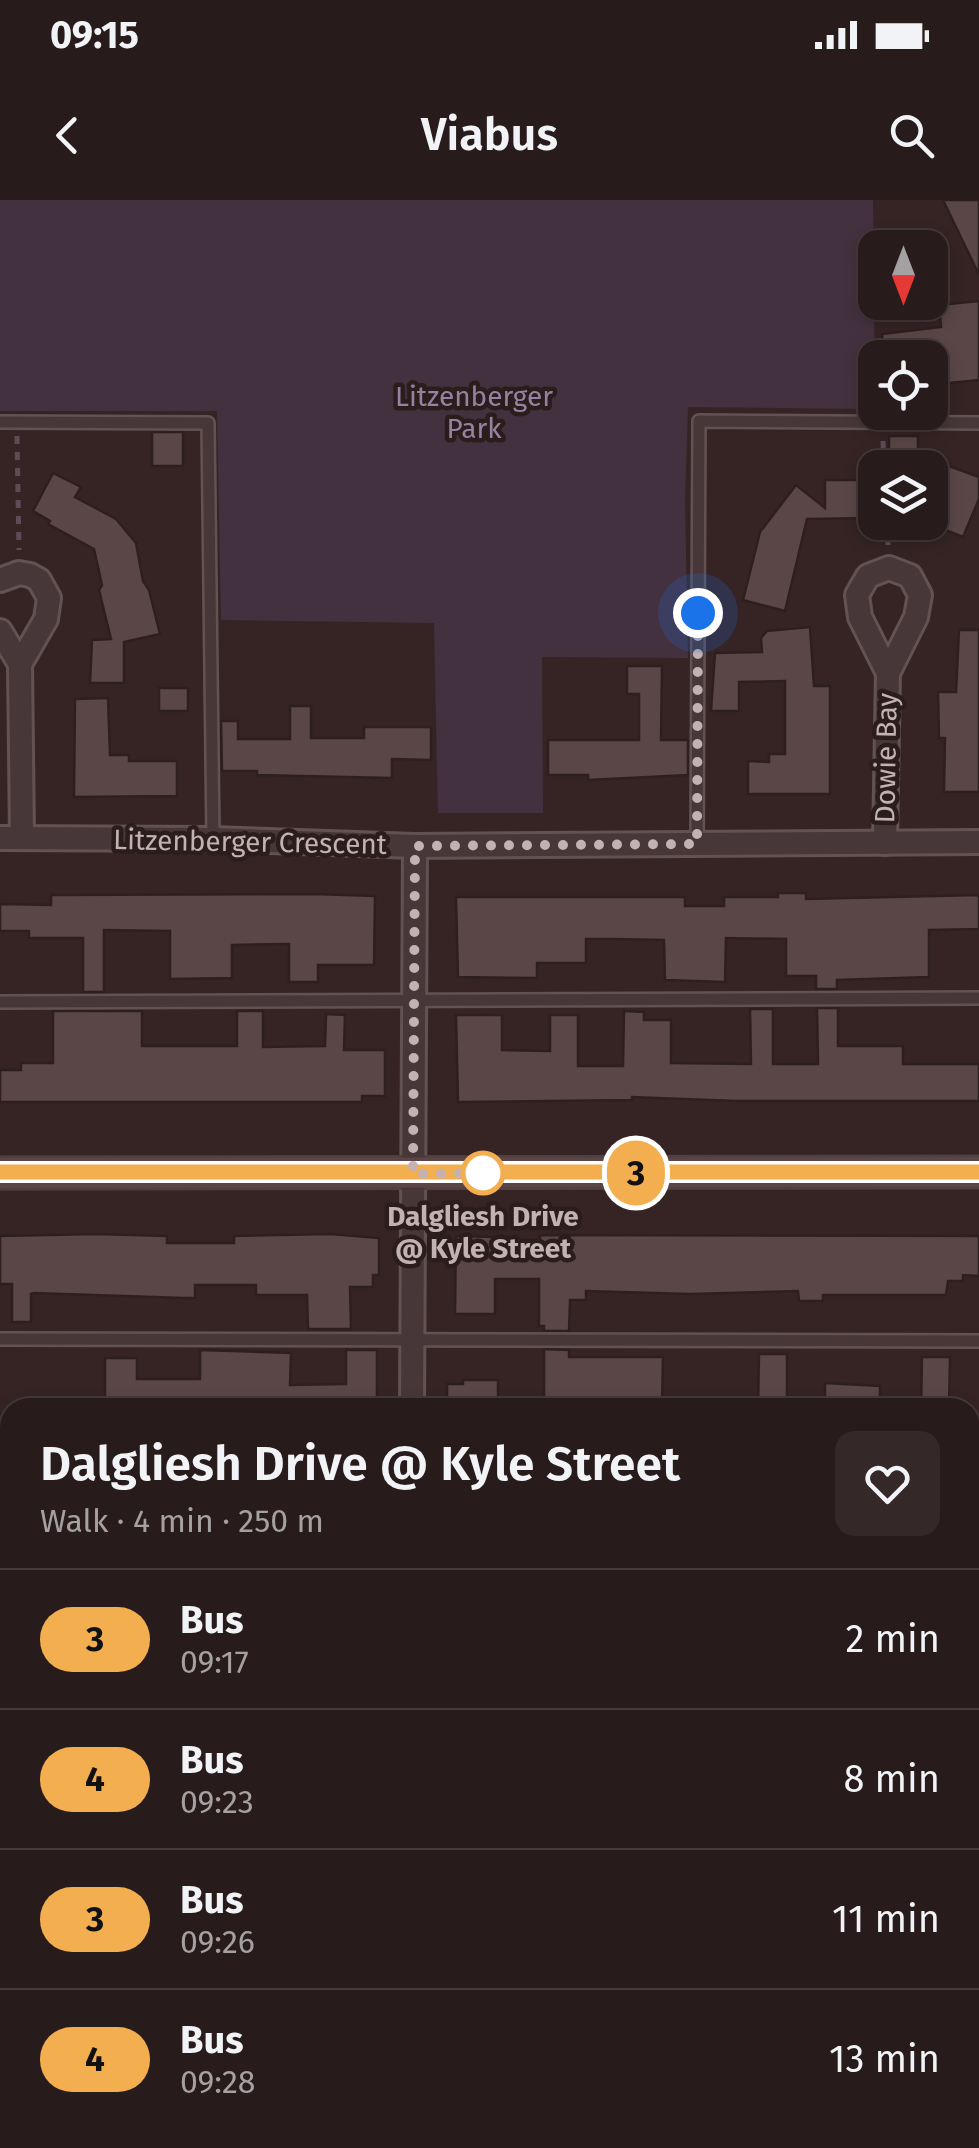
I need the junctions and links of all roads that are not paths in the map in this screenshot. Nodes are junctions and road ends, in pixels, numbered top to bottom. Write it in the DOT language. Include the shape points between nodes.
graph roads {
  1 [pos="0,422"];
  2 [pos="979,422"];
  3 [pos="10,576"];
  4 [pos="0,631"];
  5 [pos="20,664"];
  6 [pos="888,673"];
  7 [pos="11,838"];
  8 [pos="213,839"];
  9 [pos="884,842"];
  10 [pos="979,842"];
  11 [pos="697,844"];
  12 [pos="415,846"];
  13 [pos="979,998"];
  14 [pos="414,1000"];
  15 [pos="0,1002"];
  16 [pos="0,1172"];
  17 [pos="979,1172"];
  18 [pos="413,1174"];
  19 [pos="0,1338"];
  20 [pos="412,1339"];
  21 [pos="979,1341"];
  22 [pos="412,1398"];
  1 -- 8 [label="lane" via="208,423"];
  2 -- 11 [label="lane" via="699,421"];
  3 -- 5 [label="street" via="39,580 50,598 46,619"];
  4 -- 5 [label="street"];
  5 -- 7 [label="street"];
  6 -- 9 [label="street, Dowie Bay"];
  7 -- 8 [label="street, Litzenberger Crescent"];
  8 -- 12 [label="street, Litzenberger Crescent"];
  9 -- 10 [label="street, Litzenberger Crescent"];
  9 -- 11 [label="street, Litzenberger Crescent"];
  11 -- 12 [label="street, Litzenberger Crescent"];
  12 -- 14 [label="street"];
  13 -- 14 [label="lane"];
  14 -- 15 [label="lane"];
  14 -- 18 [label="street"];
  16 -- 18 [label="street"];
  17 -- 18 [label="street"];
  18 -- 20 [label="street"];
  19 -- 20 [label="lane"];
  20 -- 21 [label="lane"];
  20 -- 22 [label="street"];
}
